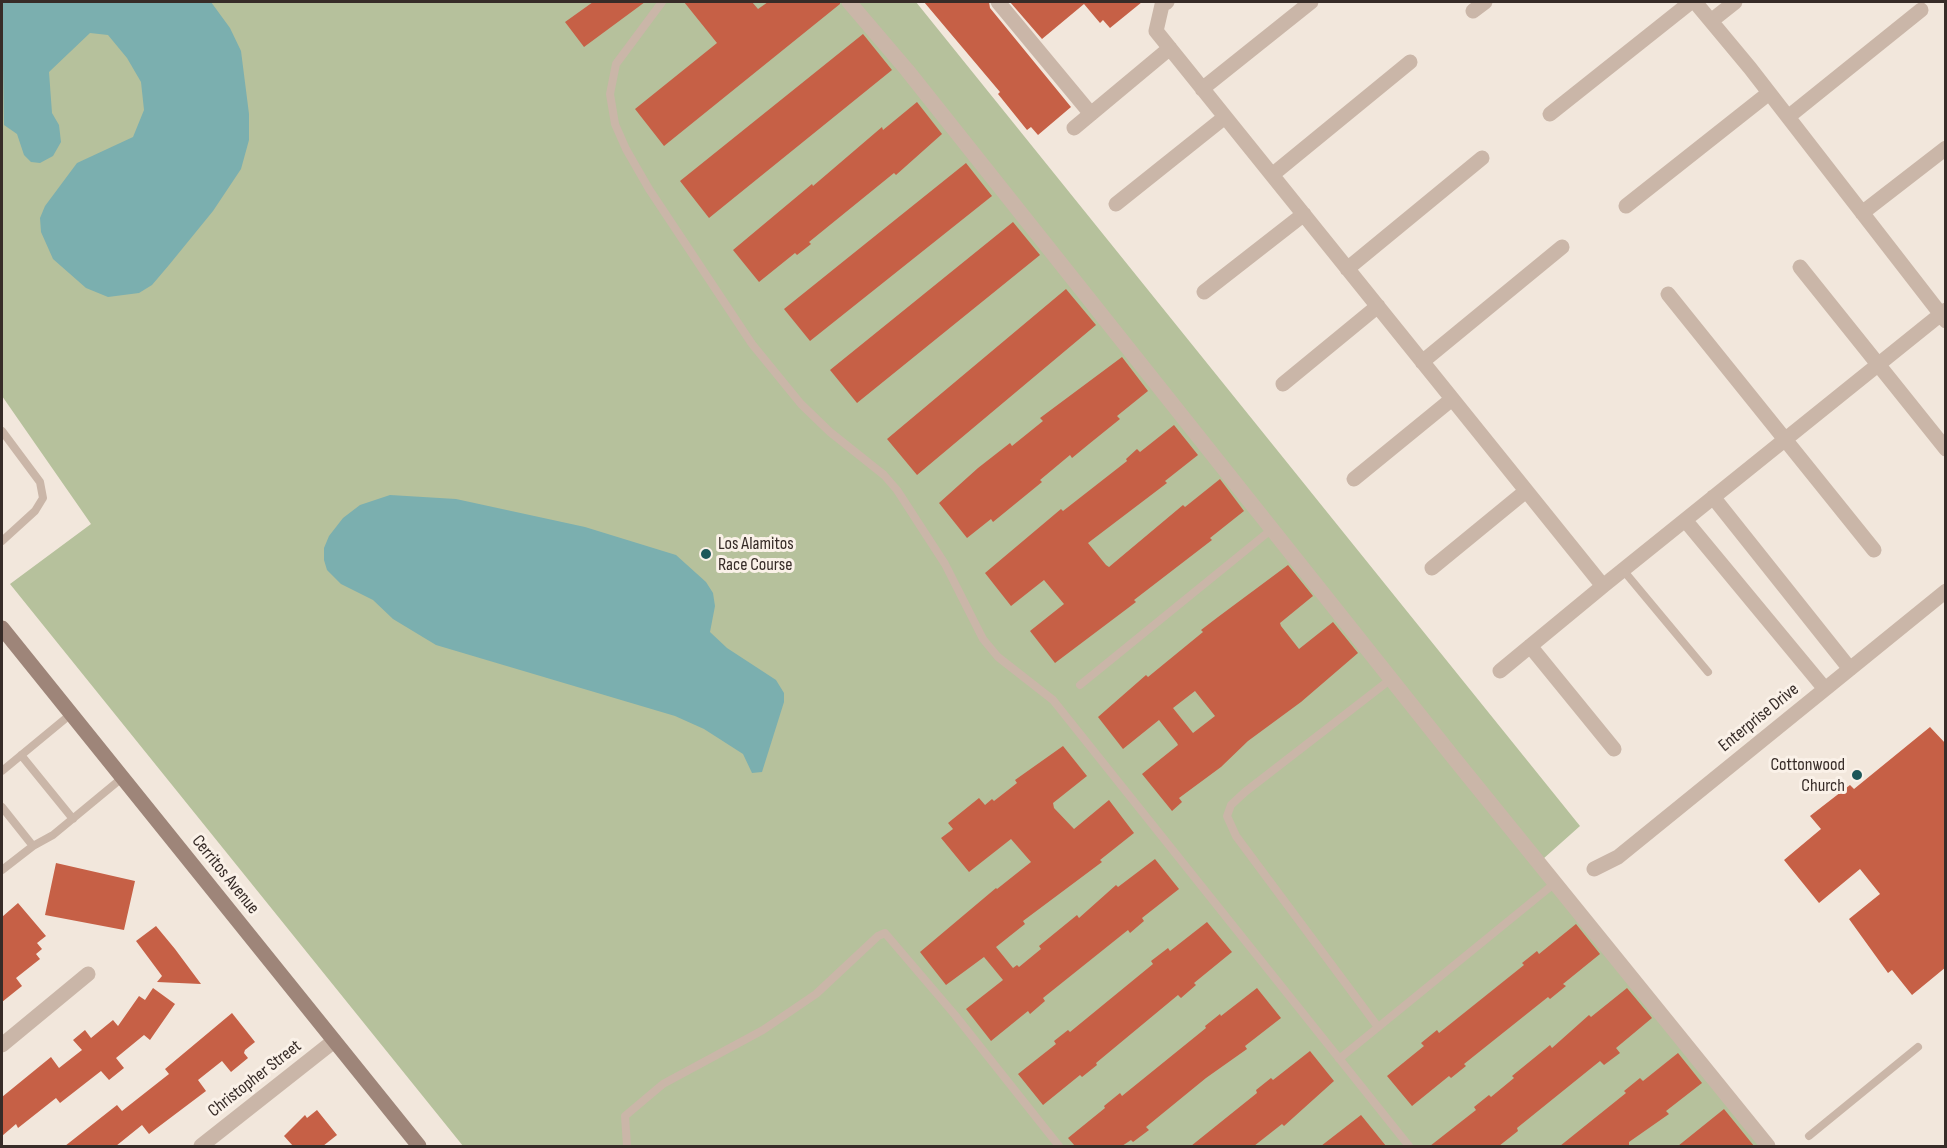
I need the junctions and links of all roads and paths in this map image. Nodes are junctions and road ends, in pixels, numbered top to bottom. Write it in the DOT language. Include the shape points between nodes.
graph roads {
  1 [pos="662,2"];
  2 [pos="849,2"];
  3 [pos="998,2"];
  4 [pos="1311,2"];
  5 [pos="1693,2"];
  6 [pos="1735,2"];
  7 [pos="1163,3"];
  8 [pos="1921,10"];
  9 [pos="1710,21"];
  10 [pos="1170,48"];
  11 [pos="1410,62"];
  12 [pos="1202,89"];
  13 [pos="1769,93"];
  14 [pos="1091,114"];
  15 [pos="1550,114"];
  16 [pos="1225,117"];
  17 [pos="1788,117"];
  18 [pos="1074,128"];
  19 [pos="1946,148"];
  20 [pos="1482,158"];
  21 [pos="1272,176"];
  22 [pos="1116,204"];
  23 [pos="1626,206"];
  24 [pos="1862,213"];
  25 [pos="1304,214"];
  26 [pos="1562,247"];
  27 [pos="1800,267"];
  28 [pos="1347,268"];
  29 [pos="1204,292"];
  30 [pos="1668,294"];
  31 [pos="1378,306"];
  32 [pos="1944,315"];
  33 [pos="1422,362"];
  34 [pos="1877,365"];
  35 [pos="1283,384"];
  36 [pos="1452,399"];
  37 [pos="2,432"];
  38 [pos="1786,438"];
  39 [pos="1946,449"];
  40 [pos="1354,479"];
  41 [pos="1526,491"];
  42 [pos="1713,498"];
  43 [pos="1685,520"];
  44 [pos="1272,529"];
  45 [pos="2,541"];
  46 [pos="1874,550"];
  47 [pos="1432,568"];
  48 [pos="1623,570"];
  49 [pos="1603,586"];
  50 [pos="1946,591"];
  51 [pos="2,628"];
  52 [pos="1530,646"];
  53 [pos="1850,669"];
  54 [pos="1500,671"];
  55 [pos="1708,672"];
  56 [pos="1391,679"];
  57 [pos="1080,685"];
  58 [pos="1825,689"];
  59 [pos="71,714"];
  60 [pos="1614,749"];
  61 [pos="21,755"];
  62 [pos="2,771"];
  63 [pos="122,778"];
  64 [pos="2,807"];
  65 [pos="73,819"];
  66 [pos="33,846"];
  67 [pos="1594,869"];
  68 [pos="2,870"];
  69 [pos="1555,883"];
  70 [pos="88,974"];
  71 [pos="1378,1027"];
  72 [pos="334,1041"];
  73 [pos="2,1045"];
  74 [pos="1918,1047"];
  75 [pos="1339,1059"];
  76 [pos="1809,1136"];
  77 [pos="201,1146"];
  78 [pos="419,1146"];
  79 [pos="627,1146"];
  80 [pos="1059,1146"];
  81 [pos="1409,1146"];
  82 [pos="1768,1146"];
  1 -- 75 [label="lane" via="616,64 610,94 615,124 648,189 752,344 801,404 897,490 945,564 983,639 998,657 1053,700"];
  2 -- 44 [label="street"];
  3 -- 14 [label="street"];
  4 -- 12 [label="street"];
  5 -- 9 [label="street"];
  5 -- 15 [label="street"];
  6 -- 9 [label="street"];
  7 -- 10 [label="street" via="1156,31"];
  8 -- 17 [label="street"];
  9 -- 13 [label="street"];
  10 -- 12 [label="street"];
  10 -- 14 [label="street"];
  11 -- 21 [label="street"];
  12 -- 16 [label="street"];
  13 -- 17 [label="street"];
  13 -- 23 [label="street"];
  14 -- 18 [label="street"];
  16 -- 21 [label="street"];
  16 -- 22 [label="street"];
  17 -- 24 [label="street"];
  19 -- 24 [label="street"];
  20 -- 28 [label="street"];
  21 -- 25 [label="street"];
  24 -- 32 [label="street"];
  25 -- 28 [label="street"];
  25 -- 29 [label="street"];
  26 -- 33 [label="street"];
  27 -- 34 [label="street"];
  28 -- 31 [label="street"];
  30 -- 38 [label="street"];
  31 -- 33 [label="street"];
  31 -- 35 [label="street"];
  32 -- 34 [label="street"];
  33 -- 36 [label="street"];
  34 -- 38 [label="street"];
  34 -- 39 [label="street"];
  36 -- 40 [label="street"];
  36 -- 41 [label="street"];
  37 -- 45 [label="lane" via="40,482 43,498 35,511"];
  38 -- 42 [label="street"];
  38 -- 46 [label="street"];
  41 -- 47 [label="street"];
  41 -- 49 [label="street"];
  42 -- 43 [label="street"];
  42 -- 53 [label="street"];
  43 -- 48 [label="street"];
  43 -- 58 [label="street"];
  44 -- 56 [label="street"];
  44 -- 57 [label="lane"];
  48 -- 49 [label="street"];
  48 -- 55 [label="lane"];
  49 -- 52 [label="street"];
  50 -- 53 [label="street, Enterprise Drive"];
  51 -- 59 [label="main road, Cerritos Avenue"];
  52 -- 54 [label="street"];
  52 -- 60 [label="street"];
  53 -- 58 [label="street, Enterprise Drive"];
  56 -- 69 [label="street"];
  56 -- 71 [label="lane" via="1245,792 1231,805 1227,816 1236,836"];
  58 -- 67 [label="street, Enterprise Drive" via="1618,857"];
  59 -- 61 [label="lane"];
  59 -- 63 [label="main road, Cerritos Avenue"];
  61 -- 62 [label="lane"];
  61 -- 65 [label="lane"];
  63 -- 65 [label="lane"];
  63 -- 72 [label="main road, Cerritos Avenue"];
  64 -- 66 [label="lane"];
  65 -- 66 [label="lane"];
  66 -- 68 [label="lane"];
  69 -- 71 [label="lane"];
  69 -- 82 [label="street"];
  70 -- 73 [label="street"];
  71 -- 75 [label="lane"];
  72 -- 77 [label="street, Christopher Street"];
  72 -- 78 [label="main road, Cerritos Avenue"];
  74 -- 76 [label="lane"];
  75 -- 81 [label="lane"];
  79 -- 80 [label="lane" via="625,1116 663,1084 763,1030 816,994 885,933"];
}
